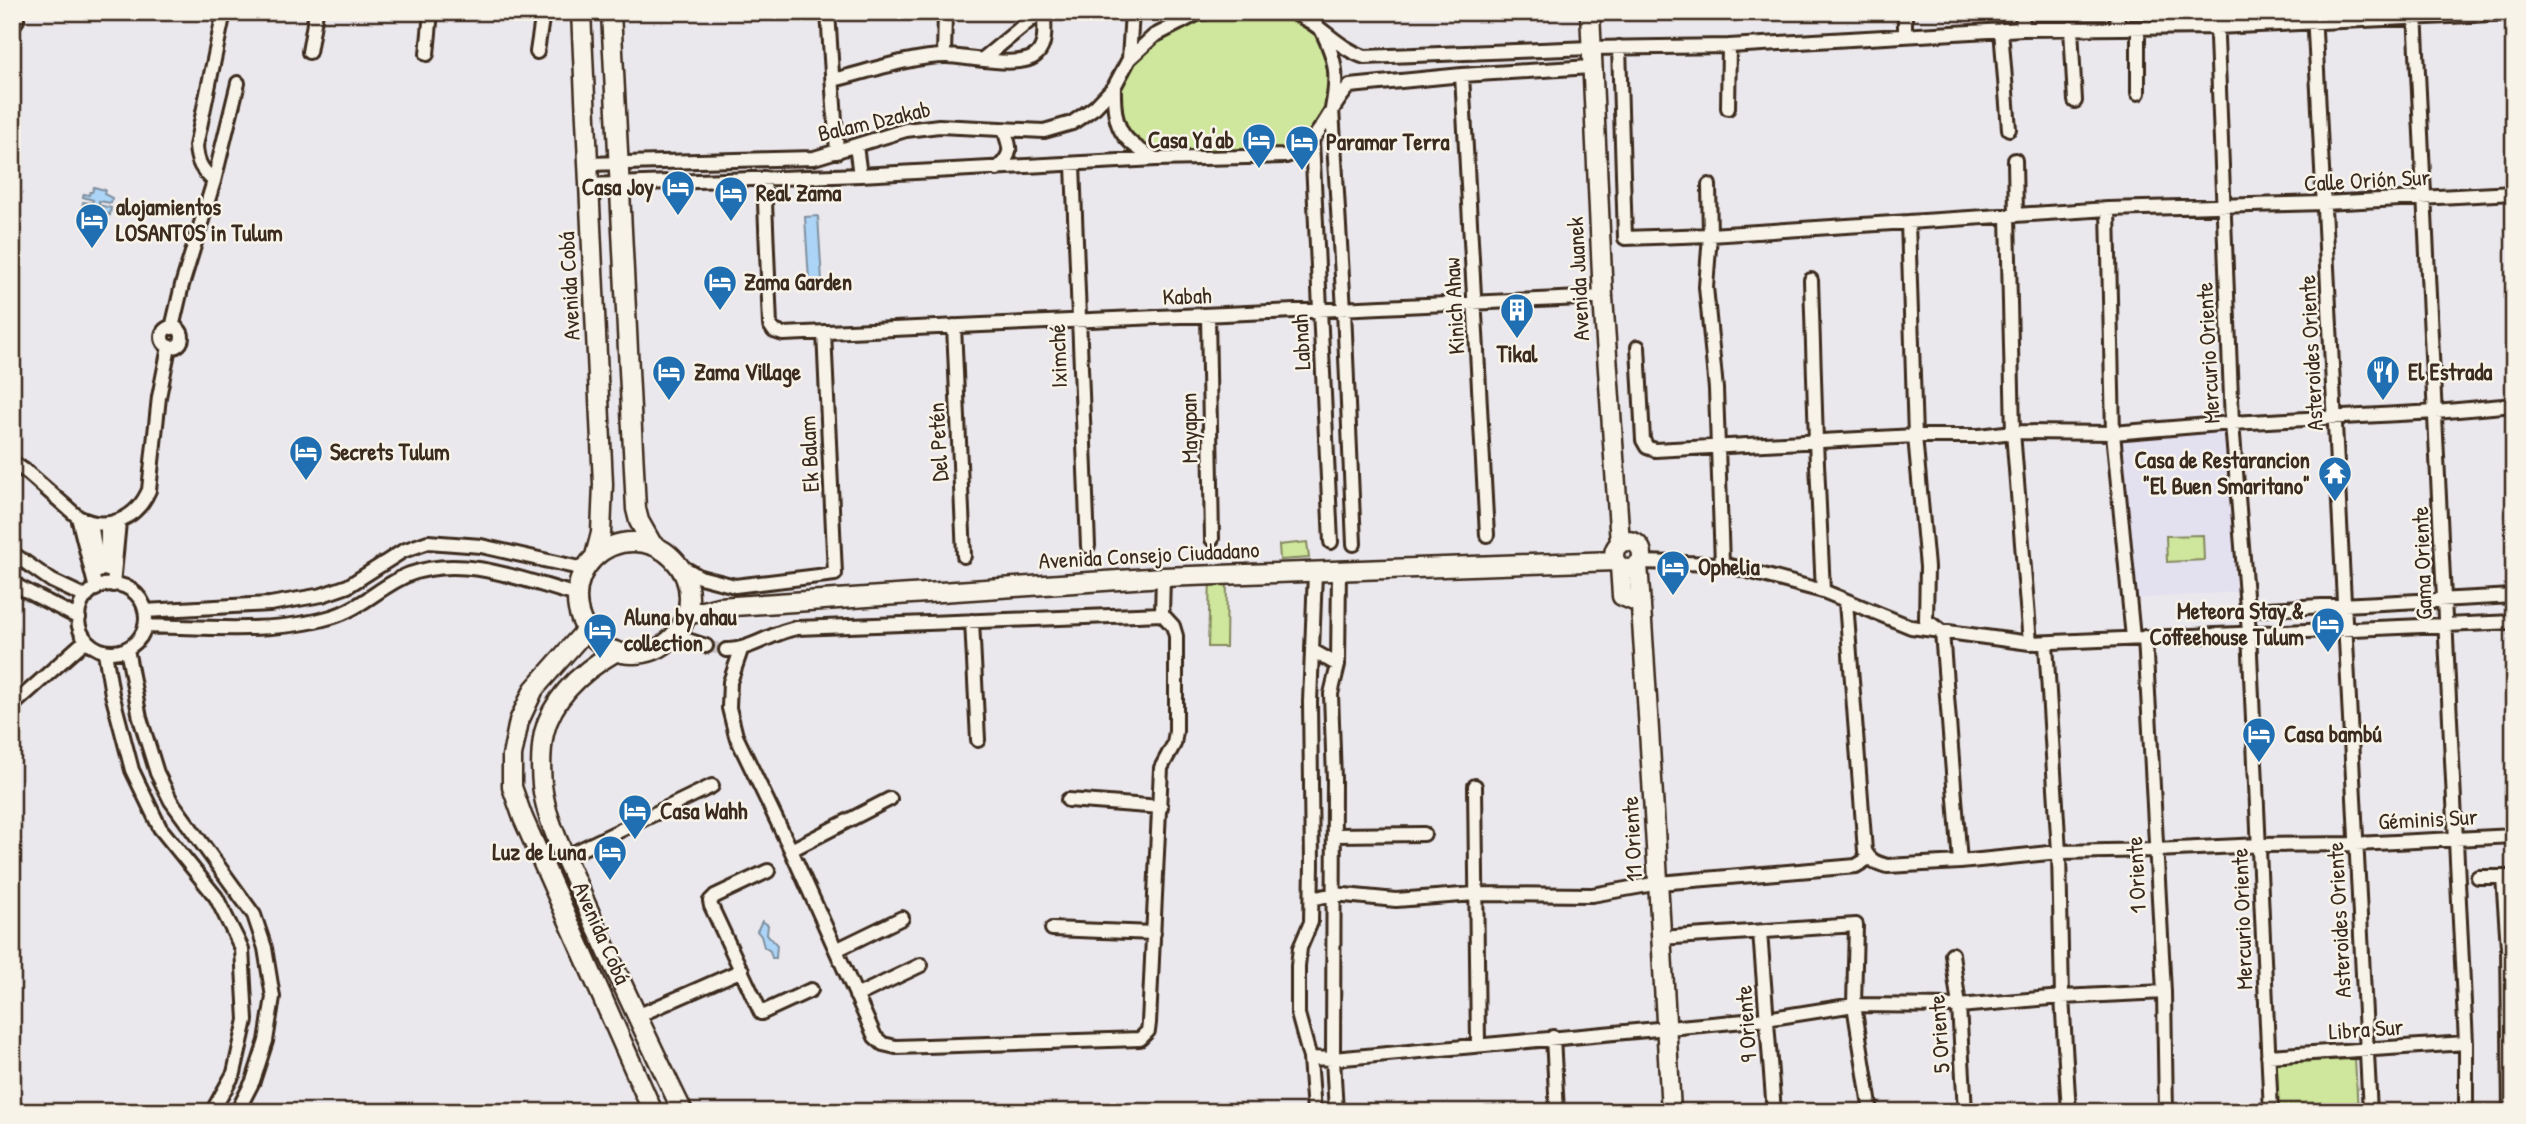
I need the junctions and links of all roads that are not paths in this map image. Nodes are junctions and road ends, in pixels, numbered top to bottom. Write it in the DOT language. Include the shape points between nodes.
graph roads {
  1 [pos="17,12"];
  2 [pos="224,12"];
  3 [pos="316,12"];
  4 [pos="431,12"];
  5 [pos="543,12"];
  6 [pos="581,12"];
  7 [pos="611,12"];
  8 [pos="828,12"];
  9 [pos="945,12"];
  10 [pos="1042,12"];
  11 [pos="1132,12"];
  12 [pos="1290,12"];
  13 [pos="1590,12"];
  14 [pos="1905,12"];
  15 [pos="2022,12"];
  16 [pos="2117,12"];
  17 [pos="2216,12"];
  18 [pos="1200,13"];
  19 [pos="2514,13"];
  20 [pos="2415,15"];
  21 [pos="2314,17"];
  22 [pos="12,27"];
  23 [pos="2216,27"];
  24 [pos="2071,28"];
  25 [pos="2118,28"];
  26 [pos="2138,28"];
  27 [pos="2023,29"];
  28 [pos="2001,30"];
  29 [pos="1322,31"];
  30 [pos="1905,36"];
  31 [pos="1729,46"];
  32 [pos="1619,47"];
  33 [pos="1590,48"];
  34 [pos="309,52"];
  35 [pos="537,52"];
  36 [pos="427,54"];
  37 [pos="944,56"];
  38 [pos="1129,59"];
  39 [pos="983,60"];
  40 [pos="1591,67"];
  41 [pos="1462,75"];
  42 [pos="833,80"];
  43 [pos="238,83"];
  44 [pos="1114,87"];
  45 [pos="2138,93"];
  46 [pos="2076,101"];
  47 [pos="1728,108"];
  48 [pos="1332,109"];
  49 [pos="2009,128"];
  50 [pos="1004,130"];
  51 [pos="1312,141"];
  52 [pos="856,146"];
  53 [pos="837,152"];
  54 [pos="1156,159"];
  55 [pos="2015,160"];
  56 [pos="619,163"];
  57 [pos="588,164"];
  58 [pos="1073,165"];
  59 [pos="997,169"];
  60 [pos="860,175"];
  61 [pos="764,178"];
  62 [pos="214,181"];
  63 [pos="620,184"];
  64 [pos="589,185"];
  65 [pos="1709,185"];
  66 [pos="2514,194"];
  67 [pos="2424,198"];
  68 [pos="2324,203"];
  69 [pos="2223,207"];
  70 [pos="2108,209"];
  71 [pos="2012,216"];
  72 [pos="1908,222"];
  73 [pos="1710,235"];
  74 [pos="1811,280"];
  75 [pos="1603,297"];
  76 [pos="1474,304"];
  77 [pos="1344,310"];
  78 [pos="1321,311"];
  79 [pos="1208,316"];
  80 [pos="1078,321"];
  81 [pos="954,327"];
  82 [pos="824,332"];
  83 [pos="1638,347"];
  84 [pos="2514,405"];
  85 [pos="2436,412"];
  86 [pos="2336,417"];
  87 [pos="2232,423"];
  88 [pos="2013,432"];
  89 [pos="2113,433"];
  90 [pos="1915,436"];
  91 [pos="1816,442"];
  92 [pos="1719,446"];
  93 [pos="12,462"];
  94 [pos="78,517"];
  95 [pos="91,523"];
  96 [pos="113,523"];
  97 [pos="1487,535"];
  98 [pos="1212,539"];
  99 [pos="1331,542"];
  100 [pos="652,544"];
  101 [pos="1354,544"];
  102 [pos="1088,546"];
  103 [pos="12,553"];
  104 [pos="964,556"];
  105 [pos="1619,557"];
  106 [pos="589,563"];
  107 [pos="1639,563"];
  108 [pos="1721,564"];
  109 [pos="679,565"];
  110 [pos="1339,569"];
  111 [pos="1315,573"];
  112 [pos="1163,577"];
  113 [pos="12,581"];
  114 [pos="101,588"];
  115 [pos="1823,591"];
  116 [pos="577,595"];
  117 [pos="2514,596"];
  118 [pos="2445,600"];
  119 [pos="1846,602"];
  120 [pos="1641,604"];
  121 [pos="2344,605"];
  122 [pos="2247,610"];
  123 [pos="145,611"];
  124 [pos="1162,614"];
  125 [pos="687,615"];
  126 [pos="79,618"];
  127 [pos="972,621"];
  128 [pos="2514,622"];
  129 [pos="2445,625"];
  130 [pos="145,626"];
  131 [pos="586,630"];
  132 [pos="2344,630"];
  133 [pos="1941,632"];
  134 [pos="2249,632"];
  135 [pos="675,636"];
  136 [pos="2139,638"];
  137 [pos="86,639"];
  138 [pos="2030,643"];
  139 [pos="2046,644"];
  140 [pos="706,646"];
  141 [pos="127,649"];
  142 [pos="726,650"];
  143 [pos="741,650"];
  144 [pos="1313,651"];
  145 [pos="105,652"];
  146 [pos="615,652"];
  147 [pos="1338,665"];
  148 [pos="1331,694"];
  149 [pos="1310,702"];
  150 [pos="12,706"];
  151 [pos="978,740"];
  152 [pos="1311,778"];
  153 [pos="1334,779"];
  154 [pos="712,786"];
  155 [pos="1475,786"];
  156 [pos="890,799"];
  157 [pos="1068,800"];
  158 [pos="1161,807"];
  159 [pos="1424,834"];
  160 [pos="1334,835"];
  161 [pos="2514,836"];
  162 [pos="2454,839"];
  163 [pos="2356,844"];
  164 [pos="2260,845"];
  165 [pos="791,850"];
  166 [pos="2156,850"];
  167 [pos="2059,852"];
  168 [pos="565,858"];
  169 [pos="1869,858"];
  170 [pos="1960,862"];
  171 [pos="768,871"];
  172 [pos="2478,877"];
  173 [pos="2509,877"];
  174 [pos="1659,883"];
  175 [pos="1334,894"];
  176 [pos="1475,894"];
  177 [pos="1312,899"];
  178 [pos="902,918"];
  179 [pos="1311,922"];
  180 [pos="1052,929"];
  181 [pos="1332,931"];
  182 [pos="1760,932"];
  183 [pos="1154,933"];
  184 [pos="1660,938"];
  185 [pos="2511,947"];
  186 [pos="836,950"];
  187 [pos="1952,954"];
  188 [pos="921,965"];
  189 [pos="742,970"];
  190 [pos="811,990"];
  191 [pos="2164,992"];
  192 [pos="856,996"];
  193 [pos="2062,997"];
  194 [pos="1854,1005"];
  195 [pos="1959,1006"];
  196 [pos="637,1016"];
  197 [pos="1766,1019"];
  198 [pos="1667,1028"];
  199 [pos="1553,1037"];
  200 [pos="2466,1043"];
  201 [pos="1478,1044"];
  202 [pos="2367,1050"];
  203 [pos="2269,1056"];
  204 [pos="1310,1058"];
  205 [pos="1333,1059"];
  206 [pos="212,1112"];
  207 [pos="237,1112"];
  208 [pos="653,1112"];
  209 [pos="683,1112"];
  210 [pos="1314,1112"];
  211 [pos="1336,1112"];
  212 [pos="1557,1112"];
  213 [pos="1671,1112"];
  214 [pos="1774,1112"];
  215 [pos="1871,1112"];
  216 [pos="1965,1112"];
  217 [pos="2069,1112"];
  218 [pos="2166,1112"];
  219 [pos="2271,1112"];
  220 [pos="2370,1112"];
  221 [pos="2466,1112"];
  222 [pos="2512,1112"];
  1 -- 22 [label="street"];
  2 -- 62 [label="street" via="196,146 202,169"];
  3 -- 34 [label="street"];
  4 -- 36 [label="street"];
  5 -- 35 [label="street"];
  6 -- 57 [label="street, Avenida Cobá"];
  7 -- 56 [label="street"];
  8 -- 42 [label="street"];
  9 -- 37 [label="street"];
  10 -- 39 [label="street"];
  10 -- 39 [label="street" via="1044,40 1037,54 1012,62"];
  11 -- 38 [label="street"];
  12 -- 29 [label="street"];
  13 -- 33 [label="street, Avenida Juanek"];
  14 -- 30 [label="street"];
  15 -- 27 [label="street"];
  16 -- 25 [label="street"];
  17 -- 23 [label="street, Mercurio Oriente"];
  18 -- 38 [label="street, Balam Dzakab" via="1154,36"];
  19 -- 20 [label="street"];
  20 -- 21 [label="street"];
  20 -- 67 [label="street, Gama Oriente"];
  21 -- 23 [label="street"];
  21 -- 68 [label="street, Asteroides Oriente"];
  23 -- 26 [label="street"];
  23 -- 69 [label="street, Mercurio Oriente"];
  24 -- 25 [label="street"];
  24 -- 27 [label="street"];
  24 -- 46 [label="street"];
  25 -- 26 [label="street"];
  26 -- 45 [label="street"];
  27 -- 28 [label="street"];
  28 -- 30 [label="street"];
  28 -- 49 [label="street"];
  29 -- 33 [label="street" via="1365,57"];
  29 -- 48 [label="street" via="1336,68"];
  30 -- 31 [label="street"];
  31 -- 32 [label="street"];
  31 -- 47 [label="street"];
  32 -- 33 [label="street"];
  32 -- 73 [label="street, Calle Orión Sur" via="1625,238"];
  33 -- 40 [label="street, Avenida Juanek"];
  37 -- 39 [label="street"];
  37 -- 42 [label="street"];
  38 -- 44 [label="street, Balam Dzakab"];
  40 -- 41 [label="street"];
  40 -- 75 [label="street, Avenida Juanek"];
  41 -- 48 [label="street" via="1350,86"];
  41 -- 76 [label="street, Kinich Ahaw"];
  42 -- 53 [label="street"];
  43 -- 62 [label="street"];
  44 -- 50 [label="street, Balam Dzakab" via="1072,123 1044,131"];
  44 -- 54 [label="street" via="1118,128 1141,152"];
  48 -- 51 [label="street"];
  48 -- 77 [label="street"];
  50 -- 52 [label="street, Balam Dzakab" via="939,126"];
  50 -- 59 [label="street" via="1010,152"];
  51 -- 54 [label="street" via="1301,152 1286,156"];
  51 -- 78 [label="street, Labnah"];
  52 -- 53 [label="street, Balam Dzakab"];
  52 -- 60 [label="street"];
  53 -- 56 [label="street, Balam Dzakab" via="814,158"];
  54 -- 58 [label="street"];
  55 -- 71 [label="street"];
  56 -- 57 [label="street, Balam Dzakab"];
  56 -- 63 [label="street"];
  57 -- 64 [label="street, Avenida Cobá"];
  58 -- 59 [label="street"];
  58 -- 80 [label="street, Iximché"];
  59 -- 60 [label="street"];
  60 -- 61 [label="street"];
  61 -- 63 [label="street"];
  61 -- 82 [label="street, Kabah" via="770,325 783,334"];
  62 -- 96 [label="street" via="173,328 162,337 169,347 149,490 129,516"];
  63 -- 64 [label="street"];
  63 -- 100 [label="street" via="636,509"];
  64 -- 106 [label="street, Avenida Cobá" via="604,513"];
  65 -- 73 [label="street"];
  66 -- 67 [label="street, Calle Orión Sur"];
  67 -- 68 [label="street, Calle Orión Sur"];
  67 -- 85 [label="street, Gama Oriente"];
  68 -- 69 [label="street, Calle Orión Sur"];
  68 -- 86 [label="street, Asteroides Oriente"];
  69 -- 70 [label="street, Calle Orión Sur"];
  69 -- 87 [label="street, Mercurio Oriente"];
  70 -- 71 [label="street, Calle Orión Sur"];
  70 -- 89 [label="street, 1 Oriente"];
  71 -- 72 [label="street, Calle Orión Sur"];
  71 -- 88 [label="street"];
  72 -- 73 [label="street, Calle Orión Sur"];
  72 -- 90 [label="street"];
  73 -- 92 [label="street" via="1706,287"];
  74 -- 91 [label="street"];
  75 -- 76 [label="street, Kabah"];
  75 -- 105 [label="street, Avenida Juanek"];
  76 -- 77 [label="street, Kabah"];
  76 -- 97 [label="street, Kinich Ahaw"];
  77 -- 78 [label="street, Kabah"];
  77 -- 101 [label="street"];
  78 -- 79 [label="street, Kabah"];
  78 -- 99 [label="street, Labnah"];
  79 -- 80 [label="street, Kabah"];
  79 -- 98 [label="street, Mayapan"];
  80 -- 81 [label="street, Kabah"];
  80 -- 102 [label="street, Iximché"];
  81 -- 82 [label="street, Kabah"];
  81 -- 104 [label="street, Del Petén"];
  82 -- 109 [label="street, Ek Balam" via="835,574 735,586 700,577"];
  83 -- 92 [label="street" via="1644,444 1656,450"];
  84 -- 85 [label="street"];
  85 -- 86 [label="street"];
  85 -- 118 [label="street, Gama Oriente"];
  86 -- 87 [label="street"];
  86 -- 121 [label="street, Asteroides Oriente"];
  87 -- 89 [label="street"];
  87 -- 122 [label="street, Mercurio Oriente"];
  88 -- 89 [label="street"];
  88 -- 90 [label="street"];
  88 -- 138 [label="street"];
  89 -- 136 [label="street, 1 Oriente"];
  90 -- 91 [label="street"];
  90 -- 133 [label="street" via="1927,567 1926,620"];
  91 -- 92 [label="street"];
  91 -- 115 [label="street"];
  92 -- 108 [label="street"];
  93 -- 94 [label="street"];
  94 -- 95 [label="street"];
  94 -- 114 [label="street"];
  95 -- 96 [label="street"];
  95 -- 114 [label="street"];
  96 -- 114 [label="street"];
  100 -- 106 [label="street" via="621,542 607,547"];
  100 -- 109 [label="street"];
  103 -- 114 [label="street" via="52,581"];
  105 -- 107 [label="street, Avenida Consejo Ciudadano" via="1628,569"];
  105 -- 107 [label="street" via="1629,541 1641,553"];
  105 -- 110 [label="street, Avenida Consejo Ciudadano"];
  105 -- 120 [label="street, Avenida Juanek" via="1622,596"];
  106 -- 116 [label="street"];
  106 -- 123 [label="street" via="428,542 323,595 270,604"];
  107 -- 108 [label="street"];
  107 -- 120 [label="street, 11 Oriente"];
  108 -- 115 [label="street"];
  109 -- 125 [label="street" via="689,589"];
  110 -- 111 [label="street, Avenida Consejo Ciudadano"];
  110 -- 147 [label="street"];
  111 -- 112 [label="street, Avenida Consejo Ciudadano"];
  111 -- 144 [label="street"];
  112 -- 124 [label="street"];
  112 -- 125 [label="street, Avenida Consejo Ciudadano" via="719,607"];
  113 -- 126 [label="street"];
  114 -- 123 [label="street" via="134,592"];
  114 -- 126 [label="street"];
  115 -- 119 [label="street"];
  116 -- 130 [label="street" via="480,569 443,566 410,574 330,618 250,627"];
  116 -- 131 [label="street"];
  117 -- 118 [label="street"];
  118 -- 121 [label="street"];
  118 -- 129 [label="street, Gama Oriente"];
  119 -- 133 [label="street"];
  119 -- 169 [label="street"];
  120 -- 174 [label="street, 11 Oriente"];
  121 -- 122 [label="street"];
  121 -- 132 [label="street, Asteroides Oriente"];
  122 -- 134 [label="street, Mercurio Oriente"];
  123 -- 130 [label="street"];
  124 -- 127 [label="street"];
  124 -- 158 [label="street" via="1176,636 1176,731 1161,768"];
  125 -- 135 [label="street"];
  126 -- 137 [label="street"];
  127 -- 143 [label="street" via="797,628"];
  127 -- 151 [label="street"];
  128 -- 129 [label="street"];
  129 -- 132 [label="street"];
  129 -- 162 [label="street, Gama Oriente"];
  130 -- 141 [label="street" via="139,640"];
  131 -- 146 [label="street"];
  131 -- 208 [label="street, Avenida Cobá" via="534,690 519,721 512,787"];
  132 -- 134 [label="street"];
  132 -- 163 [label="street, Asteroides Oriente"];
  133 -- 138 [label="street"];
  133 -- 170 [label="street"];
  134 -- 136 [label="street"];
  134 -- 164 [label="street, Mercurio Oriente"];
  135 -- 140 [label="street"];
  135 -- 146 [label="street" via="653,651"];
  136 -- 139 [label="street"];
  136 -- 166 [label="street, 1 Oriente"];
  137 -- 145 [label="street"];
  137 -- 150 [label="street"];
  138 -- 139 [label="street"];
  139 -- 167 [label="street"];
  141 -- 145 [label="street"];
  141 -- 207 [label="street" via="157,774 171,801 254,915 265,948 272,997 266,1041"];
  142 -- 143 [label="street"];
  143 -- 165 [label="street" via="730,682 729,708 736,736"];
  144 -- 147 [label="street"];
  144 -- 149 [label="street"];
  145 -- 206 [label="street" via="132,770 160,828 216,897 243,949 246,1020 234,1073"];
  146 -- 168 [label="street, Avenida Cobá" via="573,683 555,705 545,733 545,803"];
  147 -- 148 [label="street"];
  148 -- 149 [label="street"];
  148 -- 153 [label="street"];
  149 -- 152 [label="street"];
  152 -- 153 [label="street"];
  152 -- 177 [label="street"];
  153 -- 160 [label="street"];
  154 -- 168 [label="street"];
  155 -- 176 [label="street"];
  156 -- 165 [label="street"];
  157 -- 158 [label="street"];
  158 -- 183 [label="street"];
  159 -- 160 [label="street"];
  160 -- 175 [label="street"];
  161 -- 162 [label="street, Géminis Sur"];
  162 -- 163 [label="street, Géminis Sur"];
  162 -- 200 [label="street, Gama Oriente"];
  163 -- 164 [label="street, Géminis Sur"];
  163 -- 202 [label="street, Asteroides Oriente"];
  164 -- 166 [label="street, Géminis Sur"];
  164 -- 203 [label="street, Mercurio Oriente"];
  165 -- 186 [label="street"];
  166 -- 167 [label="street, Géminis Sur"];
  166 -- 191 [label="street, 1 Oriente"];
  167 -- 170 [label="street, Géminis Sur"];
  167 -- 193 [label="street"];
  168 -- 196 [label="street, Avenida Cobá"];
  169 -- 170 [label="street, Géminis Sur" via="1887,866"];
  169 -- 174 [label="street" via="1856,866"];
  171 -- 189 [label="street" via="710,901"];
  172 -- 173 [label="street"];
  173 -- 185 [label="street"];
  174 -- 176 [label="street" via="1592,895"];
  174 -- 184 [label="street, 11 Oriente"];
  175 -- 176 [label="street" via="1396,900"];
  175 -- 177 [label="street"];
  175 -- 181 [label="street"];
  176 -- 201 [label="street"];
  177 -- 179 [label="street"];
  178 -- 186 [label="street"];
  179 -- 181 [label="street"];
  179 -- 204 [label="street" via="1300,948 1297,1014"];
  180 -- 183 [label="street"];
  181 -- 205 [label="street"];
  182 -- 184 [label="street"];
  182 -- 194 [label="street" via="1856,925"];
  182 -- 197 [label="street, 9 Oriente"];
  183 -- 192 [label="street" via="1149,1024 1140,1039 895,1047 875,1037"];
  184 -- 198 [label="street, 11 Oriente"];
  185 -- 222 [label="street"];
  186 -- 192 [label="street"];
  187 -- 195 [label="street, 5 Oriente"];
  188 -- 192 [label="street"];
  189 -- 190 [label="street" via="761,1013"];
  189 -- 196 [label="street"];
  191 -- 193 [label="street"];
  191 -- 218 [label="street, 1 Oriente"];
  193 -- 195 [label="street"];
  193 -- 217 [label="street"];
  194 -- 195 [label="street"];
  194 -- 197 [label="street"];
  194 -- 215 [label="street"];
  195 -- 216 [label="street, 5 Oriente"];
  196 -- 209 [label="street, Avenida Cobá"];
  197 -- 198 [label="street"];
  197 -- 214 [label="street, 9 Oriente"];
  198 -- 199 [label="street"];
  198 -- 213 [label="street, 11 Oriente"];
  199 -- 201 [label="street"];
  199 -- 212 [label="street"];
  200 -- 202 [label="street, Libra Sur"];
  200 -- 221 [label="street, Gama Oriente"];
  201 -- 205 [label="street"];
  202 -- 203 [label="street, Libra Sur"];
  202 -- 220 [label="street, Asteroides Oriente"];
  203 -- 219 [label="street, Mercurio Oriente"];
  204 -- 205 [label="street"];
  204 -- 210 [label="street"];
  205 -- 211 [label="street"];
}
